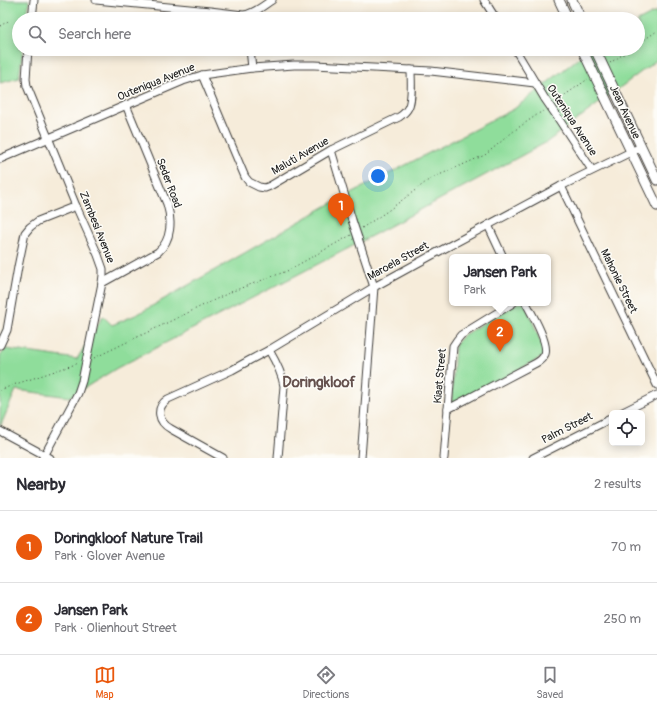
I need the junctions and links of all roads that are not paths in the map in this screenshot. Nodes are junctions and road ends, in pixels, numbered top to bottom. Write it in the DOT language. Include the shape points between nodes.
graph roads {
  1 [pos="34,0"];
  2 [pos="96,0"];
  3 [pos="272,0"];
  4 [pos="484,0"];
  5 [pos="559,0"];
  6 [pos="572,0"];
  7 [pos="147,2"];
  8 [pos="158,3"];
  9 [pos="33,12"];
  10 [pos="215,12"];
  11 [pos="254,12"];
  12 [pos="492,12"];
  13 [pos="565,12"];
  14 [pos="578,12"];
  15 [pos="28,56"];
  16 [pos="251,56"];
  17 [pos="519,56"];
  18 [pos="585,56"];
  19 [pos="598,56"];
  20 [pos="252,68"];
  21 [pos="411,70"];
  22 [pos="202,75"];
  23 [pos="535,82"];
  24 [pos="621,104"];
  25 [pos="126,105"];
  26 [pos="48,139"];
  27 [pos="641,147"];
  28 [pos="331,150"];
  29 [pos="631,152"];
  30 [pos="0,159"];
  31 [pos="592,170"];
  32 [pos="657,180"];
  33 [pos="561,186"];
  34 [pos="76,206"];
  35 [pos="657,206"];
  36 [pos="488,225"];
  37 [pos="502,254"];
  38 [pos="102,283"];
  39 [pos="374,287"];
  40 [pos="508,306"];
  41 [pos="527,306"];
  42 [pos="0,345"];
  43 [pos="269,350"];
  44 [pos="657,385"];
  45 [pos="657,395"];
  46 [pos="448,409"];
  47 [pos="627,410"];
  48 [pos="609,420"];
  49 [pos="0,431"];
  50 [pos="46,457"];
  51 [pos="223,458"];
  52 [pos="278,458"];
  53 [pos="361,458"];
  54 [pos="444,458"];
  55 [pos="533,458"];
  1 -- 9 [label="street"];
  2 -- 7 [label="street"];
  3 -- 11 [label="street"];
  4 -- 12 [label="street"];
  5 -- 13 [label="main road"];
  6 -- 14 [label="main road"];
  7 -- 8 [label="street"];
  8 -- 10 [label="street"];
  15 -- 26 [label="street, Zambesi Avenue" via="27,86"];
  16 -- 20 [label="street"];
  17 -- 23 [label="street"];
  18 -- 29 [label="main road, Jean Avenue"];
  19 -- 24 [label="main road, Jean Avenue"];
  20 -- 21 [label="street, Outeniqua Avenue" via="315,65"];
  20 -- 22 [label="street, Outeniqua Avenue"];
  21 -- 23 [label="street, Outeniqua Avenue"];
  21 -- 28 [label="street, Maluti Avenue" via="410,102 405,113"];
  22 -- 25 [label="street, Outeniqua Avenue"];
  22 -- 28 [label="street, Maluti Avenue" via="240,168 253,185 265,188 270,186"];
  23 -- 31 [label="street, Outeniqua Avenue, bridge"];
  24 -- 27 [label="main road, Jean Avenue"];
  24 -- 29 [label="main road" via="631,139"];
  25 -- 26 [label="street, Outeniqua Avenue"];
  25 -- 38 [label="street, Seder Road" via="167,204 170,227 162,249"];
  26 -- 30 [label="street, Outeniqua Avenue"];
  26 -- 34 [label="street, Zambesi Avenue"];
  27 -- 29 [label="street, Maroela Street"];
  27 -- 32 [label="main road, Jean Avenue"];
  28 -- 39 [label="street, bridge"];
  29 -- 31 [label="street, Maroela Street"];
  29 -- 35 [label="main road, Jean Avenue"];
  31 -- 33 [label="street, Maroela Street"];
  33 -- 36 [label="street, Maroela Street"];
  33 -- 44 [label="street, Mahonie Street"];
  34 -- 38 [label="street, Zambesi Avenue" via="103,269"];
  34 -- 42 [label="street" via="38,221 27,231 22,244 7,330"];
  36 -- 37 [label="street"];
  36 -- 39 [label="street, Maroela Street"];
  38 -- 50 [label="street, Zambesi Avenue" via="82,381"];
  39 -- 43 [label="street, Maroela Street"];
  39 -- 53 [label="street"];
  40 -- 46 [label="street, Kiaat Street" via="461,336 453,346"];
  41 -- 46 [label="street" via="546,345 542,358"];
  43 -- 51 [label="street, Maroela Street" via="162,404 160,417 164,424"];
  43 -- 52 [label="street" via="284,386"];
  45 -- 47 [label="street"];
  46 -- 54 [label="street, Kiaat Street"];
  48 -- 55 [label="street, Palm Street"];
  49 -- 50 [label="street"];
}
